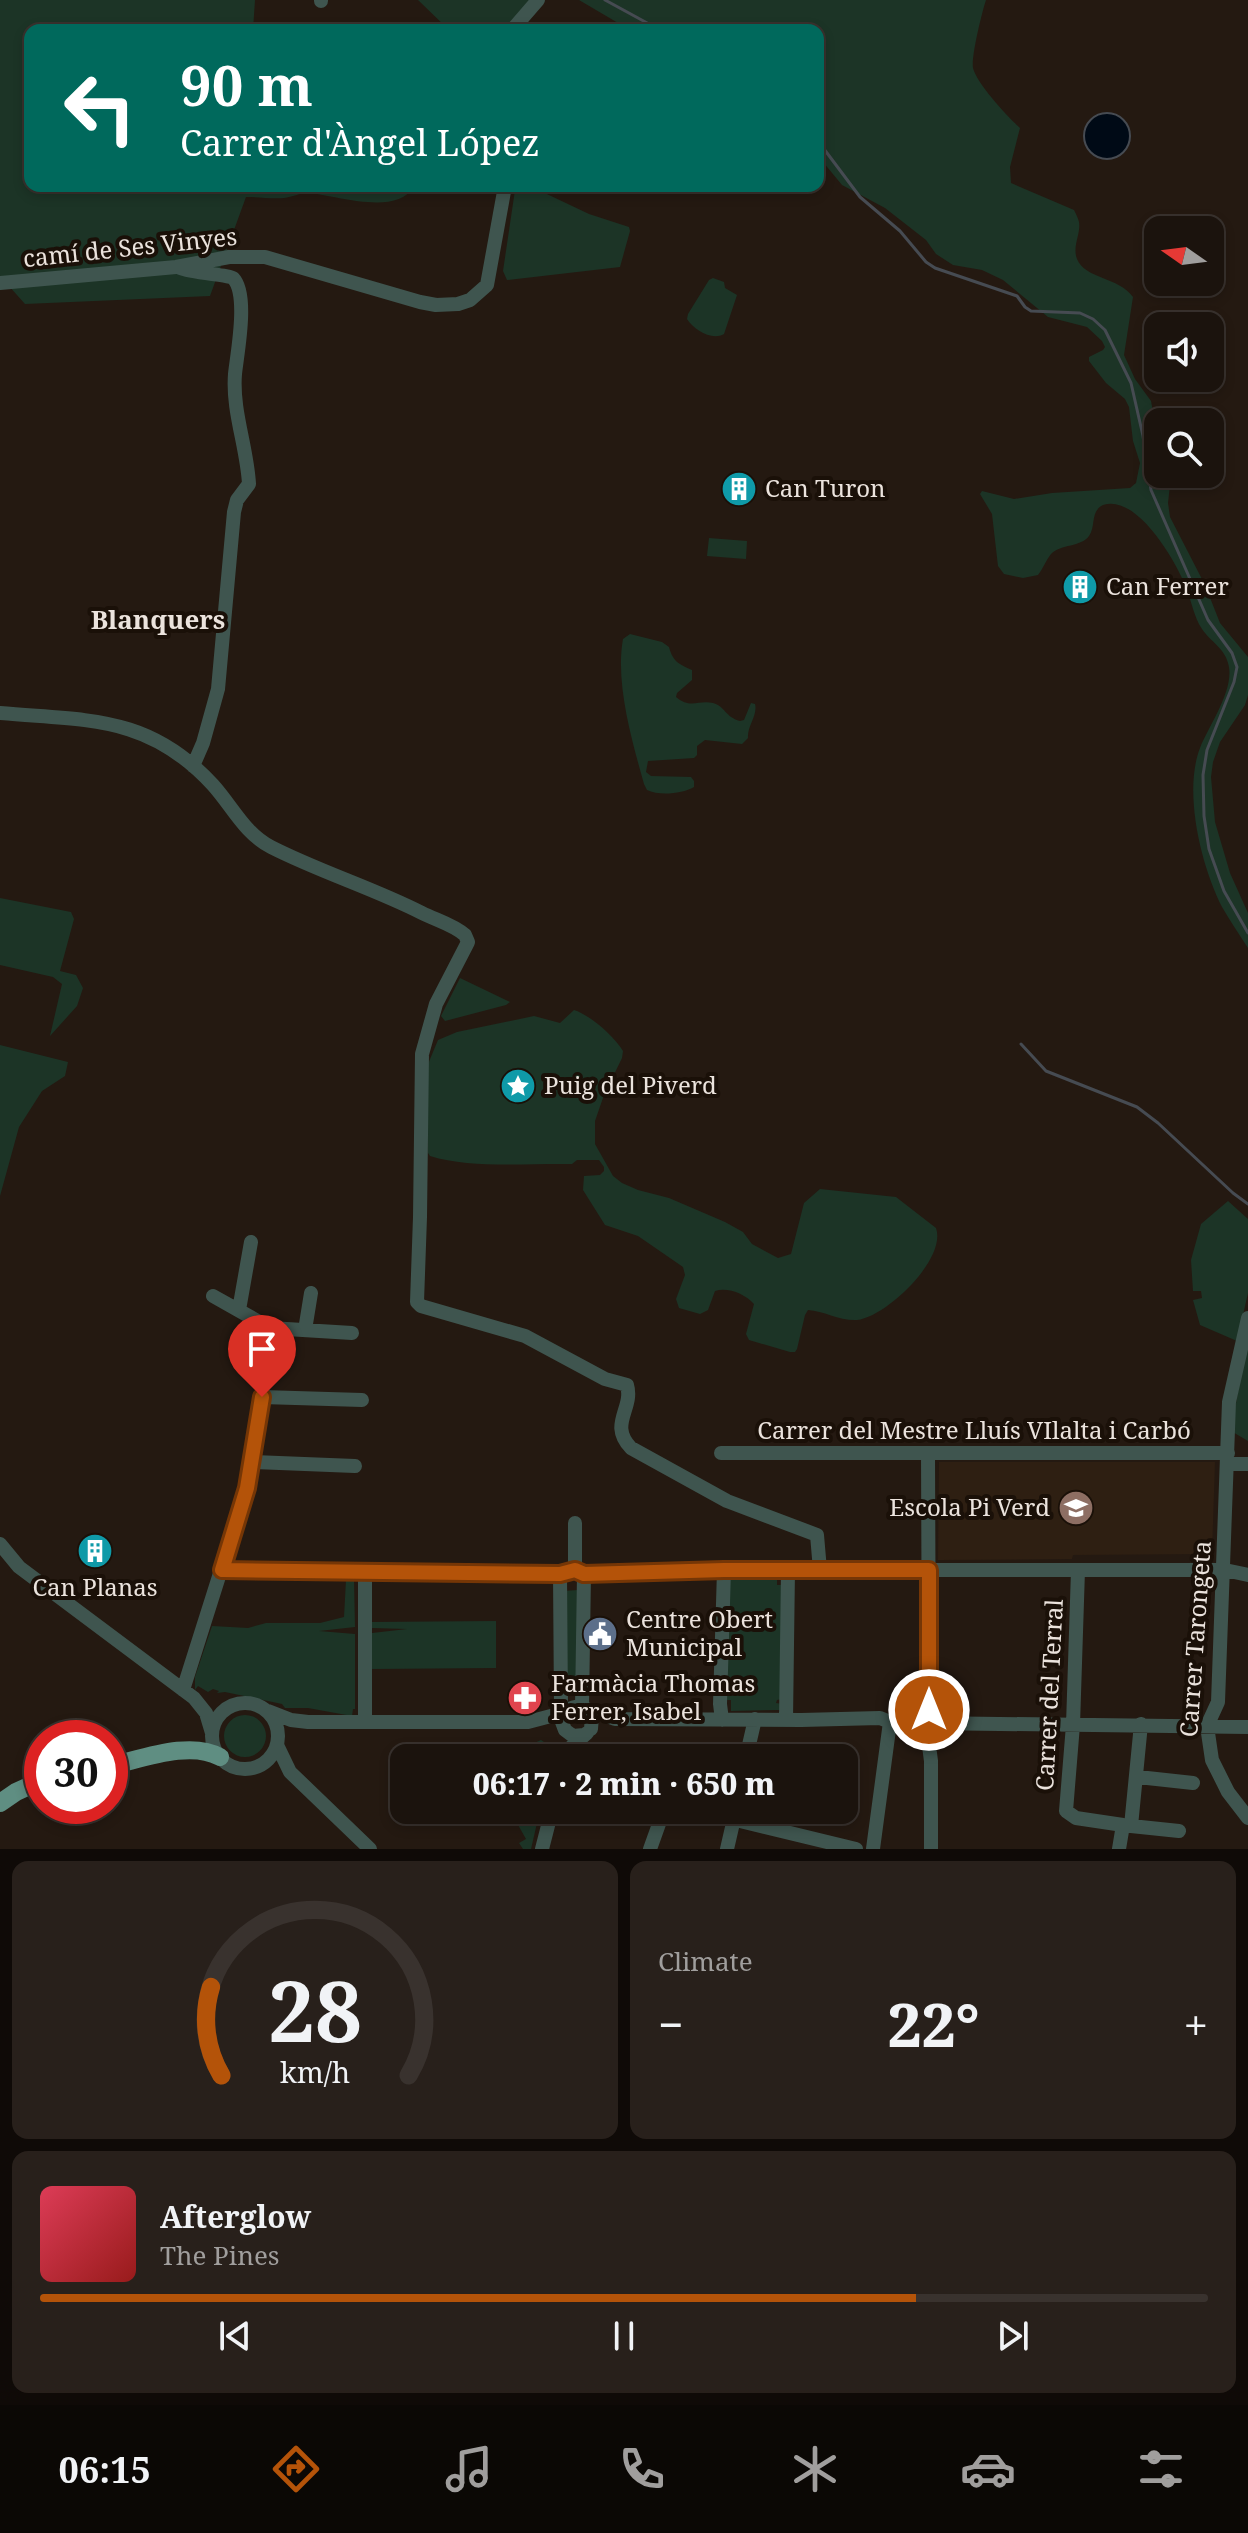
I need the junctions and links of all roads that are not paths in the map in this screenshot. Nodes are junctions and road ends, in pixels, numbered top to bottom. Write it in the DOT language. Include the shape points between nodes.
graph roads {
  1 [pos="538,0"];
  2 [pos="517,24"];
  3 [pos="504,192"];
  4 [pos="176,267"];
  5 [pos="0,283"];
  6 [pos="0,713"];
  7 [pos="193,766"];
  8 [pos="251,1242"];
  9 [pos="311,1293"];
  10 [pos="213,1296"];
  11 [pos="239,1310"];
  12 [pos="1248,1318"];
  13 [pos="270,1328"];
  14 [pos="305,1330"];
  15 [pos="352,1333"];
  16 [pos="262,1397"];
  17 [pos="362,1400"];
  18 [pos="721,1453"];
  19 [pos="928,1453"];
  20 [pos="1227,1459"];
  21 [pos="251,1462"];
  22 [pos="1248,1464"];
  23 [pos="355,1466"];
  24 [pos="575,1523"];
  25 [pos="0,1544"];
  26 [pos="222,1570"];
  27 [pos="365,1570"];
  28 [pos="724,1570"];
  29 [pos="788,1570"];
  30 [pos="820,1570"];
  31 [pos="929,1570"];
  32 [pos="1078,1570"];
  33 [pos="1225,1570"];
  34 [pos="580,1572"];
  35 [pos="560,1574"];
  36 [pos="1248,1575"];
  37 [pos="189,1694"];
  38 [pos="234,1704"];
  39 [pos="575,1709"];
  40 [pos="268,1711"];
  41 [pos="615,1719"];
  42 [pos="755,1719"];
  43 [pos="539,1720"];
  44 [pos="722,1720"];
  45 [pos="786,1720"];
  46 [pos="308,1722"];
  47 [pos="365,1722"];
  48 [pos="890,1722"];
  49 [pos="926,1723"];
  50 [pos="1141,1724"];
  51 [pos="1073,1725"];
  52 [pos="1207,1726"];
  53 [pos="1248,1727"];
  54 [pos="566,1732"];
  55 [pos="587,1732"];
  56 [pos="212,1733"];
  57 [pos="278,1740"];
  58 [pos="565,1744"];
  59 [pos="574,1744"];
  60 [pos="749,1744"];
  61 [pos="220,1757"];
  62 [pos="128,1759"];
  63 [pos="128,1760"];
  64 [pos="1138,1777"];
  65 [pos="1193,1783"];
  66 [pos="24,1788"];
  67 [pos="0,1800"];
  68 [pos="1248,1818"];
  69 [pos="548,1824"];
  70 [pos="659,1824"];
  71 [pos="733,1824"];
  72 [pos="761,1824"];
  73 [pos="1127,1826"];
  74 [pos="1179,1831"];
  75 [pos="818,1844"];
  76 [pos="370,1849"];
  77 [pos="542,1849"];
  78 [pos="650,1849"];
  79 [pos="727,1849"];
  80 [pos="856,1849"];
  81 [pos="873,1849"];
  82 [pos="931,1849"];
  83 [pos="1119,1849"];
  1 -- 2 [label="street"];
  3 -- 4 [label="street, camí de Ses Vinyes" via="487,285 458,304 420,302 265,257 229,257"];
  4 -- 5 [label="street, camí de Ses Vinyes"];
  4 -- 7 [label="street" via="234,278 241,333 235,395 249,484 234,512 218,689"];
  6 -- 7 [label="street" via="89,719 143,733"];
  7 -- 30 [label="street" via="262,843 461,931 467,939 436,1004 422,1054 418,1304 525,1336 605,1379 627,1385 620,1430 631,1448 727,1501 817,1535"];
  8 -- 11 [label="street"];
  9 -- 14 [label="street"];
  10 -- 11 [label="street"];
  11 -- 13 [label="street"];
  12 -- 20 [label="street, Carrer Tarongeta" via="1231,1389"];
  13 -- 14 [label="street"];
  13 -- 16 [label="street"];
  14 -- 15 [label="street"];
  16 -- 17 [label="street"];
  16 -- 21 [label="street"];
  18 -- 19 [label="street, Carrer del Mestre Lluís VIlalta i Carbó"];
  19 -- 20 [label="street, Carrer del Mestre Lluís VIlalta i Carbó"];
  19 -- 31 [label="street"];
  20 -- 22 [label="street, Carrer del Mestre Lluís VIlalta i Carbó"];
  20 -- 33 [label="street, Carrer Tarongeta"];
  21 -- 23 [label="street"];
  21 -- 26 [label="street"];
  24 -- 34 [label="street"];
  25 -- 37 [label="street" via="19,1567"];
  26 -- 27 [label="street"];
  26 -- 37 [label="street"];
  27 -- 35 [label="street"];
  27 -- 47 [label="street"];
  28 -- 29 [label="street"];
  28 -- 34 [label="street"];
  28 -- 44 [label="street"];
  29 -- 30 [label="street"];
  29 -- 45 [label="street"];
  30 -- 31 [label="street"];
  31 -- 32 [label="street"];
  31 -- 49 [label="street"];
  32 -- 33 [label="street"];
  32 -- 51 [label="street, Carrer del Terral"];
  33 -- 36 [label="street"];
  33 -- 52 [label="street, Carrer Tarongeta" via="1218,1702"];
  34 -- 35 [label="street"];
  34 -- 39 [label="street"];
  35 -- 39 [label="street" via="561,1708"];
  37 -- 38 [label="street"];
  37 -- 56 [label="street" via="206,1713"];
  38 -- 40 [label="street" via="246,1702"];
  38 -- 56 [label="street" via="224,1710"];
  39 -- 41 [label="street"];
  39 -- 43 [label="street"];
  39 -- 54 [label="street" via="562,1722"];
  39 -- 55 [label="street" via="592,1716"];
  40 -- 46 [label="street"];
  40 -- 57 [label="street"];
  41 -- 44 [label="street"];
  41 -- 55 [label="street"];
  42 -- 44 [label="street"];
  42 -- 45 [label="street"];
  42 -- 60 [label="street"];
  43 -- 47 [label="street"];
  43 -- 54 [label="street"];
  45 -- 48 [label="street"];
  46 -- 47 [label="street"];
  46 -- 57 [label="street"];
  48 -- 49 [label="street"];
  48 -- 81 [label="street"];
  49 -- 51 [label="street"];
  49 -- 82 [label="street"];
  50 -- 51 [label="street"];
  50 -- 52 [label="street"];
  50 -- 64 [label="street"];
  51 -- 73 [label="street, Carrer del Terral" via="1066,1811 1076,1818"];
  52 -- 53 [label="street"];
  52 -- 68 [label="street, Carrer Tarongeta" via="1217,1773"];
  54 -- 55 [label="street" via="578,1737"];
  54 -- 58 [label="street"];
  55 -- 59 [label="street"];
  56 -- 61 [label="street"];
  56 -- 62 [label="main road" via="195,1744"];
  57 -- 61 [label="street" via="272,1756 253,1769 234,1768"];
  57 -- 76 [label="street" via="290,1772"];
  61 -- 63 [label="main road" via="199,1749"];
  64 -- 65 [label="street"];
  64 -- 73 [label="street"];
  66 -- 67 [label="main road"];
  69 -- 77 [label="street"];
  70 -- 78 [label="street"];
  71 -- 79 [label="street"];
  72 -- 75 [label="street"];
  73 -- 74 [label="street"];
  73 -- 83 [label="street"];
  75 -- 80 [label="street"];
}
